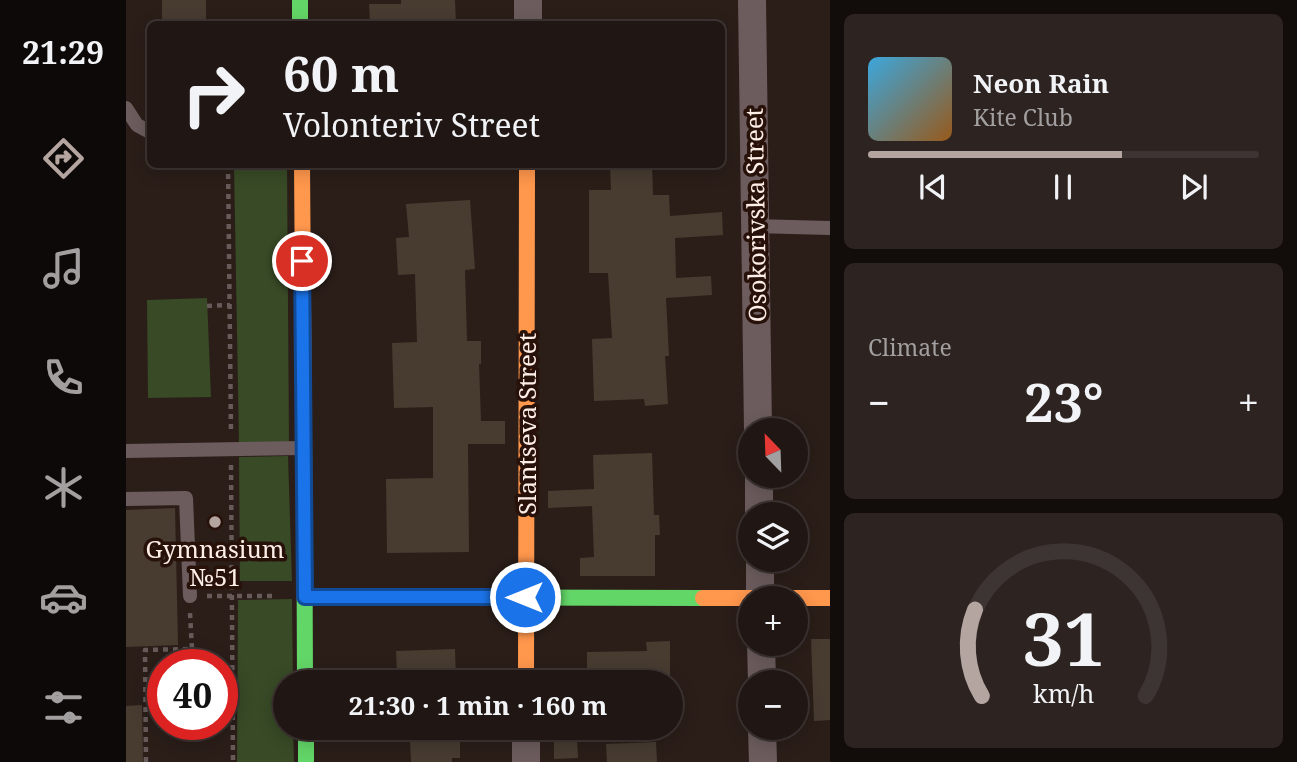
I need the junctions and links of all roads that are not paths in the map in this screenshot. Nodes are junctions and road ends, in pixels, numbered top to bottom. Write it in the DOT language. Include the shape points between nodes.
graph roads {
  1 [pos="300,0"];
  2 [pos="528,0"];
  3 [pos="752,0"];
  4 [pos="300,21"];
  5 [pos="528,21"];
  6 [pos="126,108"];
  7 [pos="147,130"];
  8 [pos="302,168"];
  9 [pos="527,168"];
  10 [pos="755,226"];
  11 [pos="830,228"];
  12 [pos="758,418"];
  13 [pos="304,447"];
  14 [pos="126,452"];
  15 [pos="126,499"];
  16 [pos="190,596"];
  17 [pos="305,597"];
  18 [pos="525,597"];
  19 [pos="738,598"];
  20 [pos="808,598"];
  21 [pos="830,598"];
  22 [pos="306,670"];
  23 [pos="526,670"];
  24 [pos="306,740"];
  25 [pos="526,740"];
  26 [pos="762,740"];
  27 [pos="306,762"];
  28 [pos="526,762"];
  29 [pos="763,762"];
  1 -- 4 [label="street"];
  2 -- 5 [label="street"];
  3 -- 10 [label="street, Osokorivska Street"];
  6 -- 7 [label="lane" via="137,125"];
  8 -- 13 [label="street"];
  9 -- 18 [label="street, Slantseva Street"];
  10 -- 11 [label="lane"];
  10 -- 12 [label="street, Osokorivska Street"];
  13 -- 14 [label="lane"];
  13 -- 17 [label="street"];
  15 -- 16 [label="lane" via="186,498"];
  17 -- 18 [label="street"];
  17 -- 22 [label="street"];
  18 -- 19 [label="street"];
  18 -- 23 [label="street, Slantseva Street"];
  20 -- 21 [label="street"];
  24 -- 27 [label="street"];
  25 -- 28 [label="street"];
  26 -- 29 [label="street"];
}
